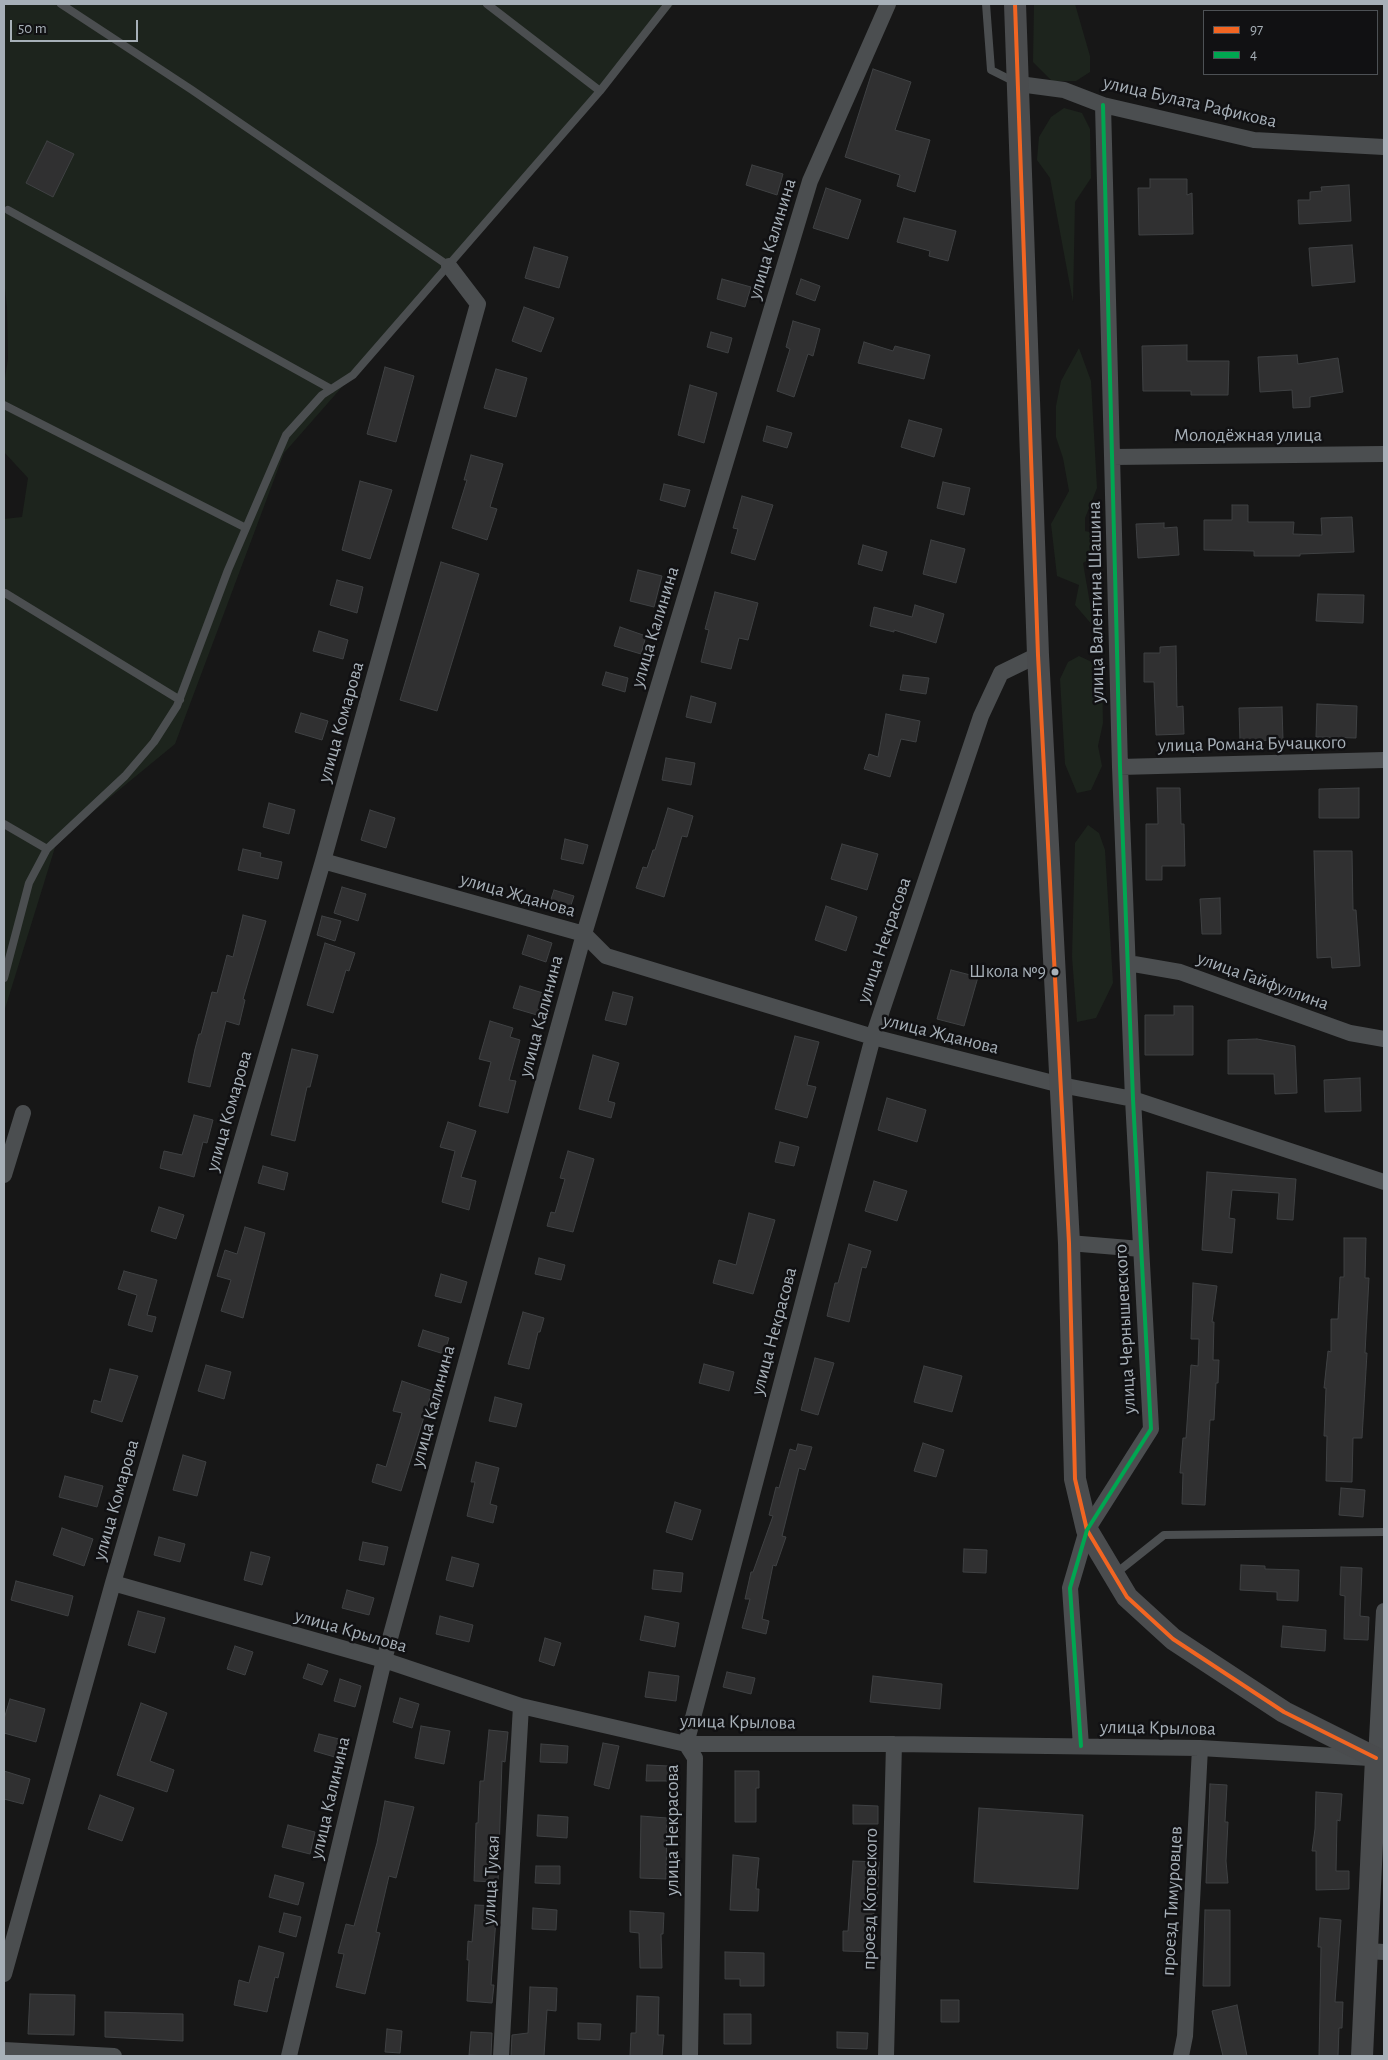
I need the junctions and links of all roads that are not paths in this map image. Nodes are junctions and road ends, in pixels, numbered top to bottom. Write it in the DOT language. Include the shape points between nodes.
graph roads {
  1 [pos="61,4"];
  2 [pos="487,4"];
  3 [pos="668,4"];
  4 [pos="888,4"];
  5 [pos="986,4"];
  6 [pos="1015,4"];
  7 [pos="1019,84"];
  8 [pos="600,91"];
  9 [pos="1103,105"];
  10 [pos="1384,147"];
  11 [pos="8,210"];
  12 [pos="449,266"];
  13 [pos="331,389"];
  14 [pos="4,405"];
  15 [pos="1384,454"];
  16 [pos="1113,456"];
  17 [pos="246,528"];
  18 [pos="5,593"];
  19 [pos="1038,655"];
  20 [pos="180,700"];
  21 [pos="1384,760"];
  22 [pos="1120,767"];
  23 [pos="4,824"];
  24 [pos="47,849"];
  25 [pos="323,861"];
  26 [pos="584,934"];
  27 [pos="1128,963"];
  28 [pos="4,978"];
  29 [pos="873,1037"];
  30 [pos="1384,1039"];
  31 [pos="1061,1086"];
  32 [pos="1133,1099"];
  33 [pos="23,1113"];
  34 [pos="4,1175"];
  35 [pos="1384,1182"];
  36 [pos="1069,1243"];
  37 [pos="1141,1249"];
  38 [pos="1088,1530"];
  39 [pos="1384,1532"];
  40 [pos="1113,1575"];
  41 [pos="113,1583"];
  42 [pos="1384,1611"];
  43 [pos="384,1660"];
  44 [pos="521,1706"];
  45 [pos="686,1744"];
  46 [pos="894,1744"];
  47 [pos="1081,1746"];
  48 [pos="1200,1748"];
  49 [pos="1380,1759"];
  50 [pos="1376,1951"];
  51 [pos="4,1974"];
  52 [pos="4,2050"];
  53 [pos="114,2056"];
  54 [pos="289,2056"];
  55 [pos="501,2056"];
  56 [pos="690,2056"];
  57 [pos="886,2056"];
  58 [pos="1181,2056"];
  59 [pos="1362,2056"];
  1 -- 12 [label="lane"];
  2 -- 8 [label="lane"];
  3 -- 8 [label="lane"];
  4 -- 26 [label="street, улица Калинина" via="810,181"];
  5 -- 7 [label="lane" via="991,70"];
  6 -- 7 [label="street"];
  7 -- 9 [label="street, улица Булата Рафикова" via="1064,90"];
  7 -- 19 [label="street"];
  8 -- 12 [label="lane"];
  9 -- 10 [label="street, улица Булата Рафикова" via="1254,140"];
  9 -- 16 [label="street, улица Валентина Шашина"];
  11 -- 13 [label="lane"];
  12 -- 13 [label="lane" via="353,375"];
  12 -- 25 [label="street, улица Комарова" via="478,304"];
  13 -- 17 [label="lane" via="286,435"];
  14 -- 17 [label="lane"];
  15 -- 16 [label="street, Молодёжная улица"];
  16 -- 22 [label="street, улица Валентина Шашина"];
  17 -- 20 [label="lane"];
  18 -- 20 [label="lane"];
  19 -- 29 [label="street, улица Некрасова" via="1001,673 981,716"];
  19 -- 31 [label="street"];
  20 -- 24 [label="lane" via="154,742 124,776"];
  21 -- 22 [label="street, улица Романа Бучацкого"];
  22 -- 27 [label="street, улица Валентина Шашина"];
  23 -- 24 [label="lane"];
  24 -- 28 [label="lane" via="29,883"];
  25 -- 26 [label="street, улица Жданова"];
  25 -- 41 [label="street, улица Комарова"];
  26 -- 29 [label="street, улица Жданова" via="606,956"];
  26 -- 43 [label="street, улица Калинина"];
  27 -- 30 [label="street, улица Гайфуллина" via="1180,972 1350,1033"];
  27 -- 32 [label="street, улица Валентина Шашина"];
  29 -- 31 [label="street, улица Жданова"];
  29 -- 45 [label="street, улица Некрасова"];
  31 -- 32 [label="street, улица Жданова"];
  31 -- 36 [label="street"];
  32 -- 35 [label="street, улица Жданова"];
  32 -- 37 [label="street, улица Чернышевского"];
  33 -- 34 [label="street"];
  36 -- 37 [label="street"];
  36 -- 38 [label="street" via="1076,1479"];
  37 -- 38 [label="street, улица Чернышевского" via="1151,1429"];
  38 -- 40 [label="street"];
  38 -- 47 [label="street, улица Чернышевского" via="1070,1588"];
  39 -- 40 [label="lane" via="1164,1536"];
  40 -- 49 [label="street" via="1127,1597 1173,1639 1284,1712"];
  41 -- 43 [label="street, улица Крылова"];
  41 -- 51 [label="street, улица Комарова"];
  42 -- 49 [label="street"];
  43 -- 44 [label="street, улица Крылова"];
  43 -- 54 [label="street, улица Калинина"];
  44 -- 45 [label="street, улица Крылова"];
  44 -- 55 [label="street, улица Тукая"];
  45 -- 46 [label="street, улица Крылова"];
  45 -- 56 [label="street, улица Некрасова" via="695,1758"];
  46 -- 47 [label="street, улица Крылова"];
  46 -- 57 [label="street, проезд Котовского"];
  47 -- 48 [label="street, улица Крылова"];
  48 -- 49 [label="street, улица Крылова"];
  48 -- 58 [label="street, проезд Тимуровцев" via="1185,2036"];
  49 -- 50 [label="street"];
  50 -- 59 [label="street"];
  52 -- 53 [label="street"];
}
